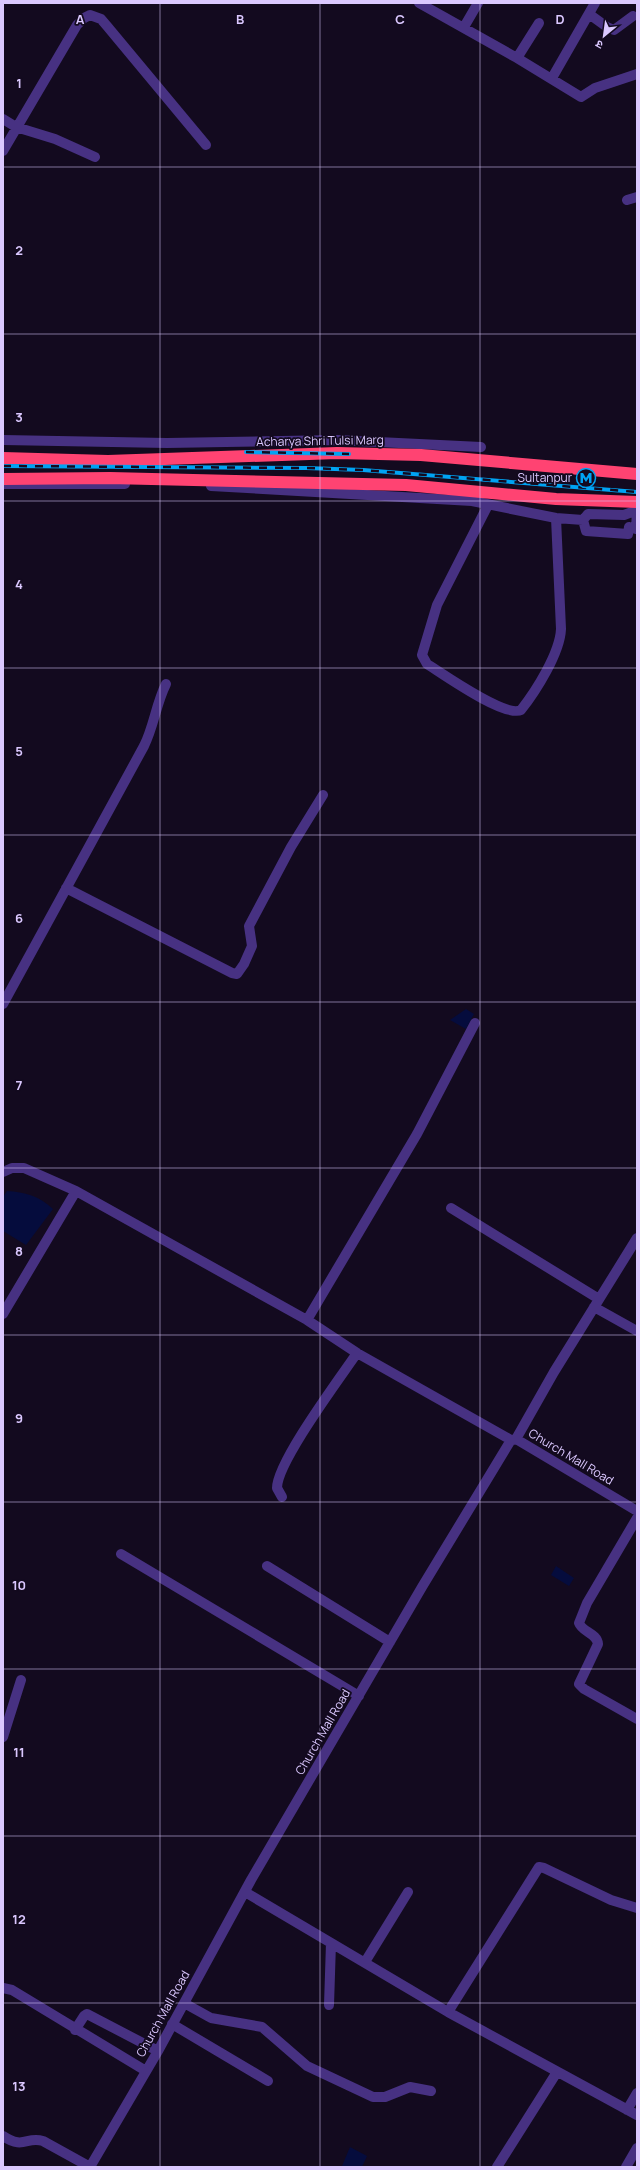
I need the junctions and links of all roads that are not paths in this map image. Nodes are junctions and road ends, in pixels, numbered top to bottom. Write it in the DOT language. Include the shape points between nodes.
graph roads {
  1 [pos="419,3"];
  2 [pos="478,3"];
  3 [pos="595,3"];
  4 [pos="590,14"];
  5 [pos="633,16"];
  6 [pos="539,23"];
  7 [pos="464,27"];
  8 [pos="517,58"];
  9 [pos="637,74"];
  10 [pos="552,78"];
  11 [pos="3,119"];
  12 [pos="16,127"];
  13 [pos="206,145"];
  14 [pos="3,151"];
  15 [pos="95,157"];
  16 [pos="637,197"];
  17 [pos="627,200"];
  18 [pos="3,440"];
  19 [pos="481,447"];
  20 [pos="3,458"];
  21 [pos="637,474"];
  22 [pos="3,479"];
  23 [pos="3,484"];
  24 [pos="637,502"];
  25 [pos="488,505"];
  26 [pos="637,510"];
  27 [pos="556,518"];
  28 [pos="583,520"];
  29 [pos="166,684"];
  30 [pos="323,795"];
  31 [pos="66,888"];
  32 [pos="3,1004"];
  33 [pos="475,1023"];
  34 [pos="3,1172"];
  35 [pos="76,1191"];
  36 [pos="451,1208"];
  37 [pos="637,1238"];
  38 [pos="596,1303"];
  39 [pos="3,1314"];
  40 [pos="307,1320"];
  41 [pos="637,1331"];
  42 [pos="357,1353"];
  43 [pos="514,1439"];
  44 [pos="282,1497"];
  45 [pos="637,1511"];
  46 [pos="637,1518"];
  47 [pos="121,1554"];
  48 [pos="266,1566"];
  49 [pos="390,1642"];
  50 [pos="21,1680"];
  51 [pos="359,1696"];
  52 [pos="6,1717"];
  53 [pos="637,1719"];
  54 [pos="3,1737"];
  55 [pos="245,1892"];
  56 [pos="408,1892"];
  57 [pos="637,1908"];
  58 [pos="331,1943"];
  59 [pos="365,1962"];
  60 [pos="3,1988"];
  61 [pos="184,2003"];
  62 [pos="329,2005"];
  63 [pos="448,2012"];
  64 [pos="172,2024"];
  65 [pos="76,2030"];
  66 [pos="158,2052"];
  67 [pos="146,2071"];
  68 [pos="556,2072"];
  69 [pos="268,2081"];
  70 [pos="432,2091"];
  71 [pos="637,2093"];
  72 [pos="627,2110"];
  73 [pos="637,2115"];
  74 [pos="3,2136"];
  75 [pos="637,2148"];
  76 [pos="90,2167"];
  77 [pos="497,2167"];
  78 [pos="626,2167"];
  1 -- 7 [label="street"];
  2 -- 7 [label="street"];
  3 -- 4 [label="street"];
  4 -- 5 [label="street" via="614,30"];
  4 -- 10 [label="street"];
  6 -- 8 [label="street"];
  7 -- 8 [label="street"];
  8 -- 10 [label="street"];
  9 -- 10 [label="street" via="595,88 581,97"];
  11 -- 12 [label="street"];
  12 -- 13 [label="street" via="77,25 90,15 101,19 108,26"];
  12 -- 14 [label="street"];
  12 -- 15 [label="street" via="55,139"];
  16 -- 17 [label="street"];
  18 -- 19 [label="street" via="168,443 337,440"];
  20 -- 21 [label="highway, Acharya Shri Tulsi Marg" via="108,461 337,453 421,455"];
  22 -- 24 [label="highway" via="110,478 406,485 556,499"];
  23 -- 25 [label="street" via="162,483 401,496 472,501"];
  25 -- 27 [label="street"];
  25 -- 27 [label="street" via="437,605 422,655 427,664 485,699 510,710 521,710 529,700 555,652 559,639 561,629"];
  26 -- 28 [label="street" via="624,515 588,514"];
  26 -- 28 [label="street" via="636,529 628,527 628,534 586,531"];
  27 -- 28 [label="street"];
  29 -- 31 [label="street" via="150,734"];
  30 -- 31 [label="street" via="291,847 249,926 252,946 237,974"];
  31 -- 32 [label="street"];
  33 -- 40 [label="street" via="417,1134"];
  34 -- 35 [label="street" via="12,1168 24,1168"];
  35 -- 39 [label="street"];
  35 -- 40 [label="street"];
  36 -- 38 [label="street"];
  37 -- 38 [label="street"];
  38 -- 41 [label="street"];
  38 -- 43 [label="street"];
  40 -- 42 [label="street"];
  42 -- 43 [label="street"];
  42 -- 44 [label="street" via="304,1431 280,1475 277,1488"];
  43 -- 45 [label="street, Church Mall Road"];
  43 -- 49 [label="street, Church Mall Road"];
  46 -- 53 [label="street" via="587,1603 579,1623 596,1638 598,1644 579,1684"];
  47 -- 51 [label="street"];
  48 -- 49 [label="street"];
  49 -- 51 [label="street, Church Mall Road"];
  50 -- 52 [label="street"];
  51 -- 55 [label="street, Church Mall Road"];
  52 -- 54 [label="street"];
  55 -- 58 [label="street"];
  55 -- 61 [label="street, Church Mall Road"];
  56 -- 59 [label="street"];
  57 -- 63 [label="street" via="619,1903 539,1867"];
  58 -- 59 [label="street"];
  58 -- 62 [label="street"];
  59 -- 63 [label="street"];
  60 -- 65 [label="street" via="12,1990"];
  61 -- 64 [label="street, Church Mall Road"];
  61 -- 70 [label="street" via="211,2018 262,2027 307,2066 373,2097 385,2096 410,2087"];
  63 -- 68 [label="street"];
  64 -- 66 [label="street, Church Mall Road"];
  64 -- 69 [label="street"];
  65 -- 66 [label="street" via="87,2014"];
  65 -- 67 [label="street"];
  66 -- 67 [label="street, Church Mall Road"];
  67 -- 76 [label="street, Church Mall Road"];
  68 -- 72 [label="street"];
  68 -- 77 [label="street"];
  71 -- 72 [label="street"];
  72 -- 73 [label="street"];
  74 -- 76 [label="street" via="18,2144 43,2141"];
  75 -- 78 [label="street"];
}
